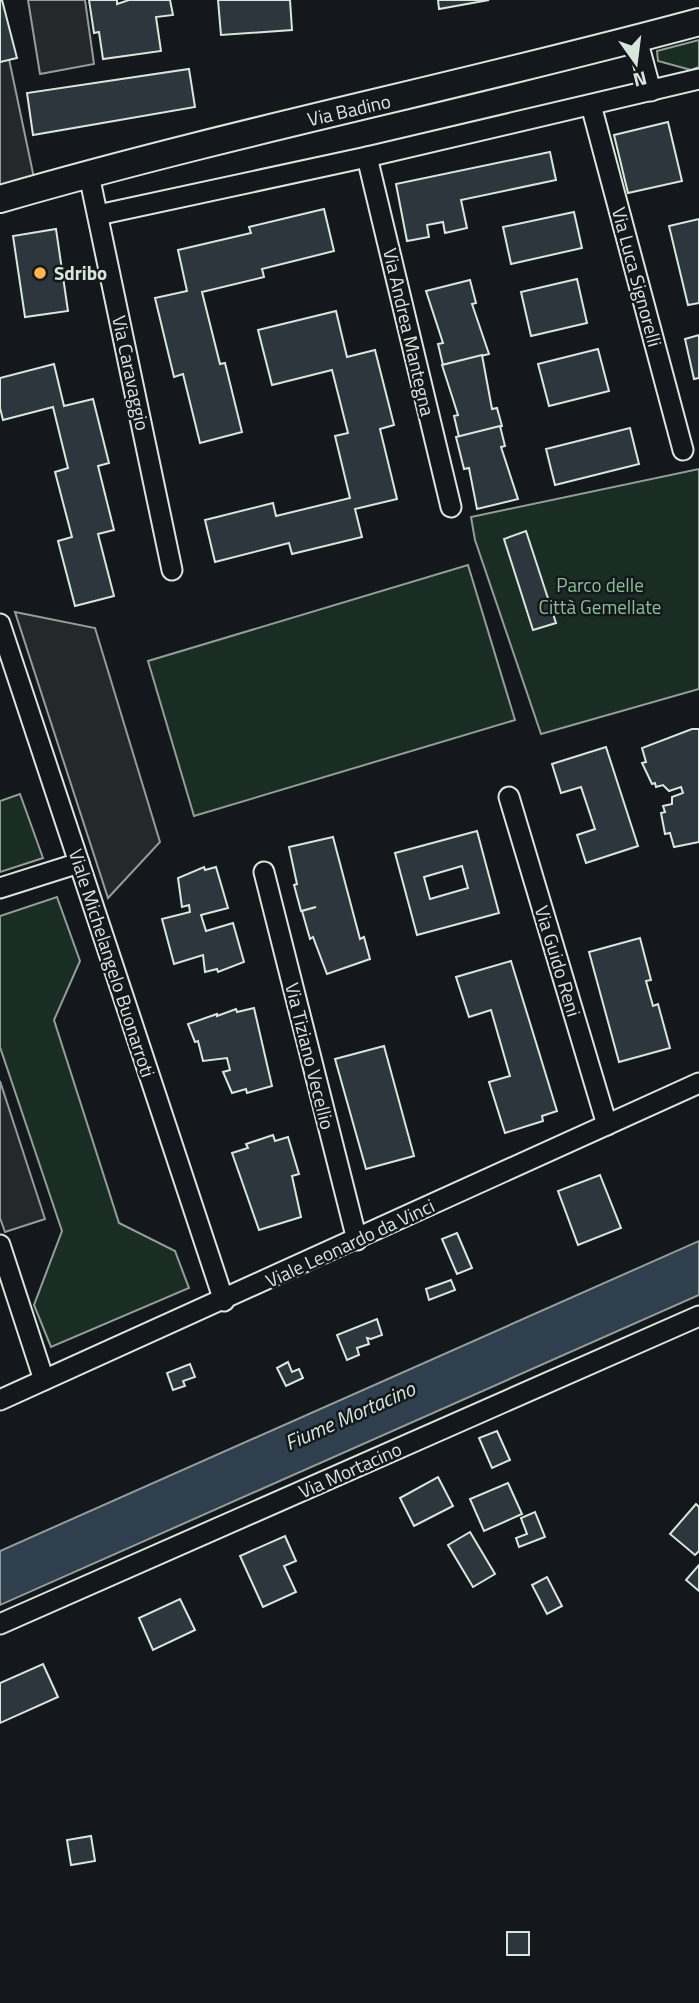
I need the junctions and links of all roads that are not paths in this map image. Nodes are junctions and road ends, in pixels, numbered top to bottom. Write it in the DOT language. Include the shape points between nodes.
graph roads {
  1 [pos="699,22"];
  2 [pos="637,39"];
  3 [pos="699,79"];
  4 [pos="651,91"];
  5 [pos="591,105"];
  6 [pos="367,157"];
  7 [pos="89,175"];
  8 [pos="0,200"];
  9 [pos="98,215"];
  10 [pos="683,450"];
  11 [pos="451,507"];
  12 [pos="172,570"];
  13 [pos="0,624"];
  14 [pos="509,797"];
  15 [pos="79,863"];
  16 [pos="264,872"];
  17 [pos="0,888"];
  18 [pos="699,1083"];
  19 [pos="607,1125"];
  20 [pos="357,1240"];
  21 [pos="0,1245"];
  22 [pos="224,1301"];
  23 [pos="699,1316"];
  24 [pos="44,1380"];
  25 [pos="0,1400"];
  26 [pos="0,1624"];
  1 -- 2 [label="street, Via Badino"];
  2 -- 4 [label="street"];
  2 -- 7 [label="street, Via Badino"];
  3 -- 4 [label="street"];
  4 -- 5 [label="street"];
  5 -- 6 [label="street"];
  5 -- 10 [label="street, Via Luca Signorelli"];
  6 -- 9 [label="street"];
  6 -- 11 [label="street, Via Andrea Mantegna"];
  7 -- 8 [label="street, Via Badino"];
  7 -- 9 [label="street, Via Caravaggio"];
  9 -- 12 [label="street, Via Caravaggio"];
  13 -- 15 [label="street, Viale Michelangelo Buonarroti"];
  14 -- 19 [label="street, Via Guido Reni"];
  15 -- 17 [label="street"];
  15 -- 22 [label="street, Viale Michelangelo Buonarroti"];
  16 -- 20 [label="street, Via Tiziano Vecellio"];
  18 -- 19 [label="street, Viale Leonardo da Vinci"];
  19 -- 20 [label="street, Viale Leonardo da Vinci"];
  20 -- 22 [label="street, Viale Leonardo da Vinci"];
  21 -- 24 [label="street"];
  22 -- 24 [label="street, Viale Leonardo da Vinci"];
  23 -- 26 [label="street, Via Mortacino"];
  24 -- 25 [label="street, Viale Leonardo da Vinci"];
}
